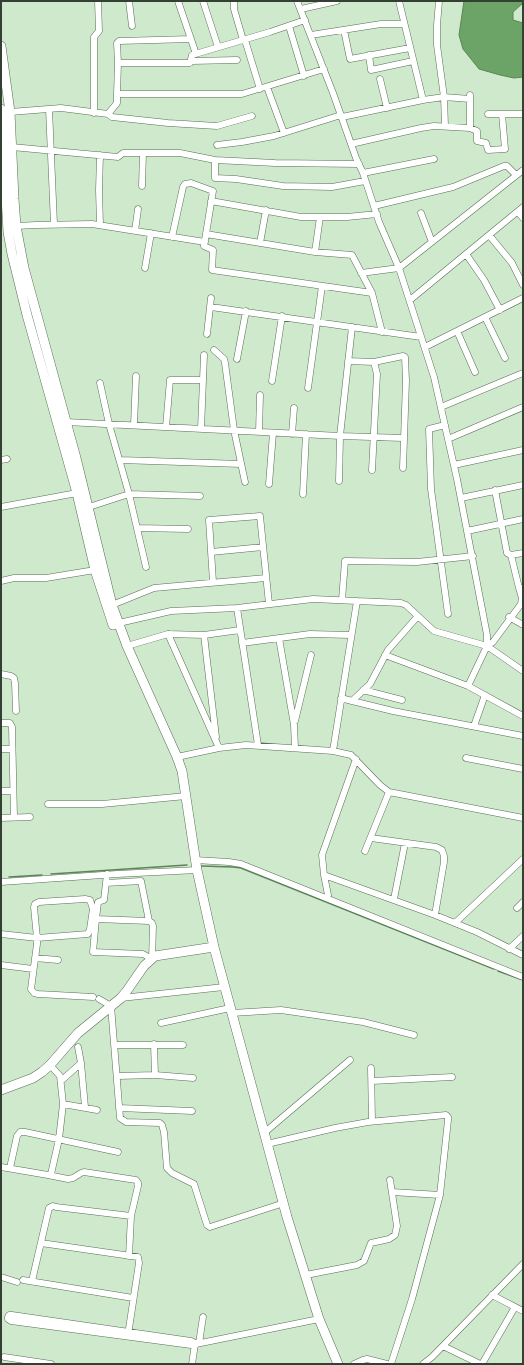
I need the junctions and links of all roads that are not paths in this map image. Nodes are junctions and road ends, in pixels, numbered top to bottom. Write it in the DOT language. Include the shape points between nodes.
graph roads {
  1 [pos="98,1"];
  2 [pos="129,1"];
  3 [pos="178,1"];
  4 [pos="203,1"];
  5 [pos="234,1"];
  6 [pos="297,1"];
  7 [pos="337,1"];
  8 [pos="399,1"];
  9 [pos="439,1"];
  10 [pos="301,9"];
  11 [pos="305,20"];
  12 [pos="404,24"];
  13 [pos="132,26"];
  14 [pos="289,26"];
  15 [pos="344,30"];
  16 [pos="311,35"];
  17 [pos="191,39"];
  18 [pos="244,40"];
  19 [pos="1,46"];
  20 [pos="218,47"];
  21 [pos="410,48"];
  22 [pos="196,54"];
  23 [pos="369,55"];
  24 [pos="192,60"];
  25 [pos="237,60"];
  26 [pos="413,61"];
  27 [pos="118,63"];
  28 [pos="324,69"];
  29 [pos="304,76"];
  30 [pos="380,79"];
  31 [pos="267,87"];
  32 [pos="260,89"];
  33 [pos="117,94"];
  34 [pos="444,97"];
  35 [pos="423,100"];
  36 [pos="386,108"];
  37 [pos="1,109"];
  38 [pos="49,109"];
  39 [pos="10,112"];
  40 [pos="94,113"];
  41 [pos="108,114"];
  42 [pos="488,114"];
  43 [pos="502,114"];
  44 [pos="523,114"];
  45 [pos="252,116"];
  46 [pos="342,116"];
  47 [pos="445,126"];
  48 [pos="470,128"];
  49 [pos="284,133"];
  50 [pos="351,144"];
  51 [pos="217,145"];
  52 [pos="12,146"];
  53 [pos="51,149"];
  54 [pos="144,153"];
  55 [pos="100,155"];
  56 [pos="2,156"];
  57 [pos="434,158"];
  58 [pos="215,160"];
  59 [pos="359,164"];
  60 [pos="523,170"];
  61 [pos="363,174"];
  62 [pos="516,176"];
  63 [pos="365,181"];
  64 [pos="142,186"];
  65 [pos="211,201"];
  66 [pos="374,206"];
  67 [pos="138,209"];
  68 [pos="520,209"];
  69 [pos="266,210"];
  70 [pos="421,213"];
  71 [pos="377,214"];
  72 [pos="320,217"];
  73 [pos="523,218"];
  74 [pos="54,224"];
  75 [pos="100,225"];
  76 [pos="16,226"];
  77 [pos="135,230"];
  78 [pos="151,233"];
  79 [pos="206,234"];
  80 [pos="489,235"];
  81 [pos="172,237"];
  82 [pos="205,242"];
  83 [pos="432,242"];
  84 [pos="260,243"];
  85 [pos="315,252"];
  86 [pos="466,254"];
  87 [pos="145,268"];
  88 [pos="399,268"];
  89 [pos="361,273"];
  90 [pos="523,285"];
  91 [pos="322,286"];
  92 [pos="372,293"];
  93 [pos="211,298"];
  94 [pos="523,298"];
  95 [pos="410,300"];
  96 [pos="211,306"];
  97 [pos="500,310"];
  98 [pos="246,311"];
  99 [pos="282,316"];
  100 [pos="485,317"];
  101 [pos="317,322"];
  102 [pos="352,327"];
  103 [pos="457,331"];
  104 [pos="382,332"];
  105 [pos="207,334"];
  106 [pos="421,337"];
  107 [pos="425,347"];
  108 [pos="214,350"];
  109 [pos="204,355"];
  110 [pos="505,358"];
  111 [pos="237,359"];
  112 [pos="348,361"];
  113 [pos="374,362"];
  114 [pos="475,372"];
  115 [pos="523,373"];
  116 [pos="136,376"];
  117 [pos="203,380"];
  118 [pos="272,381"];
  119 [pos="100,383"];
  120 [pos="308,388"];
  121 [pos="260,395"];
  122 [pos="441,407"];
  123 [pos="523,407"];
  124 [pos="294,408"];
  125 [pos="66,422"];
  126 [pos="109,424"];
  127 [pos="134,425"];
  128 [pos="445,425"];
  129 [pos="166,427"];
  130 [pos="201,429"];
  131 [pos="234,430"];
  132 [pos="259,432"];
  133 [pos="273,432"];
  134 [pos="292,434"];
  135 [pos="306,434"];
  136 [pos="340,436"];
  137 [pos="373,437"];
  138 [pos="403,438"];
  139 [pos="448,439"];
  140 [pos="523,450"];
  141 [pos="120,460"];
  142 [pos="241,464"];
  143 [pos="454,465"];
  144 [pos="403,468"];
  145 [pos="372,470"];
  146 [pos="338,481"];
  147 [pos="245,482"];
  148 [pos="269,484"];
  149 [pos="523,485"];
  150 [pos="495,490"];
  151 [pos="77,493"];
  152 [pos="129,494"];
  153 [pos="303,494"];
  154 [pos="200,496"];
  155 [pos="460,498"];
  156 [pos="1,507"];
  157 [pos="89,507"];
  158 [pos="523,519"];
  159 [pos="501,523"];
  160 [pos="137,528"];
  161 [pos="188,529"];
  162 [pos="467,531"];
  163 [pos="263,548"];
  164 [pos="211,552"];
  165 [pos="523,553"];
  166 [pos="511,555"];
  167 [pos="473,556"];
  168 [pos="441,561"];
  169 [pos="146,566"];
  170 [pos="95,570"];
  171 [pos="266,578"];
  172 [pos="1,581"];
  173 [pos="213,582"];
  174 [pos="522,591"];
  175 [pos="342,600"];
  176 [pos="357,601"];
  177 [pos="112,604"];
  178 [pos="269,604"];
  179 [pos="237,608"];
  180 [pos="448,614"];
  181 [pos="418,616"];
  182 [pos="510,617"];
  183 [pos="119,623"];
  184 [pos="523,625"];
  185 [pos="240,630"];
  186 [pos="168,634"];
  187 [pos="204,635"];
  188 [pos="351,635"];
  189 [pos="279,638"];
  190 [pos="242,643"];
  191 [pos="127,646"];
  192 [pos="487,646"];
  193 [pos="311,655"];
  194 [pos="385,655"];
  195 [pos="523,671"];
  196 [pos="1,674"];
  197 [pos="468,686"];
  198 [pos="363,690"];
  199 [pos="484,695"];
  200 [pos="341,698"];
  201 [pos="402,700"];
  202 [pos="352,701"];
  203 [pos="16,711"];
  204 [pos="523,716"];
  205 [pos="1,723"];
  206 [pos="294,725"];
  207 [pos="474,726"];
  208 [pos="523,736"];
  209 [pos="258,745"];
  210 [pos="218,746"];
  211 [pos="295,748"];
  212 [pos="1,749"];
  213 [pos="12,749"];
  214 [pos="333,751"];
  215 [pos="177,757"];
  216 [pos="466,758"];
  217 [pos="356,759"];
  218 [pos="523,769"];
  219 [pos="184,786"];
  220 [pos="1,791"];
  221 [pos="14,791"];
  222 [pos="389,792"];
  223 [pos="186,796"];
  224 [pos="48,804"];
  225 [pos="14,817"];
  226 [pos="30,817"];
  227 [pos="1,818"];
  228 [pos="523,818"];
  229 [pos="371,838"];
  230 [pos="405,843"];
  231 [pos="365,851"];
  232 [pos="523,859"];
  233 [pos="195,860"];
  234 [pos="197,870"];
  235 [pos="107,874"];
  236 [pos="324,875"];
  237 [pos="1,882"];
  238 [pos="106,883"];
  239 [pos="328,895"];
  240 [pos="394,899"];
  241 [pos="523,902"];
  242 [pos="517,908"];
  243 [pos="435,915"];
  244 [pos="96,919"];
  245 [pos="149,921"];
  246 [pos="455,923"];
  247 [pos="1,934"];
  248 [pos="523,936"];
  249 [pos="36,938"];
  250 [pos="214,947"];
  251 [pos="509,949"];
  252 [pos="523,955"];
  253 [pos="35,958"];
  254 [pos="152,959"];
  255 [pos="58,960"];
  256 [pos="1,965"];
  257 [pos="34,969"];
  258 [pos="523,977"];
  259 [pos="224,987"];
  260 [pos="121,998"];
  261 [pos="111,1006"];
  262 [pos="231,1011"];
  263 [pos="161,1023"];
  264 [pos="414,1035"];
  265 [pos="154,1044"];
  266 [pos="183,1044"];
  267 [pos="115,1045"];
  268 [pos="78,1046"];
  269 [pos="350,1060"];
  270 [pos="81,1063"];
  271 [pos="50,1065"];
  272 [pos="371,1068"];
  273 [pos="155,1075"];
  274 [pos="118,1076"];
  275 [pos="452,1077"];
  276 [pos="193,1078"];
  277 [pos="61,1081"];
  278 [pos="372,1081"];
  279 [pos="1,1090"];
  280 [pos="63,1104"];
  281 [pos="85,1107"];
  282 [pos="119,1108"];
  283 [pos="97,1110"];
  284 [pos="192,1111"];
  285 [pos="372,1121"];
  286 [pos="264,1133"];
  287 [pos="59,1139"];
  288 [pos="267,1144"];
  289 [pos="118,1152"];
  290 [pos="1,1167"];
  291 [pos="10,1168"];
  292 [pos="48,1175"];
  293 [pos="390,1180"];
  294 [pos="392,1192"];
  295 [pos="440,1195"];
  296 [pos="284,1203"];
  297 [pos="131,1216"];
  298 [pos="41,1243"];
  299 [pos="129,1256"];
  300 [pos="523,1264"];
  301 [pos="306,1275"];
  302 [pos="1,1277"];
  303 [pos="32,1281"];
  304 [pos="492,1295"];
  305 [pos="133,1298"];
  306 [pos="515,1307"];
  307 [pos="523,1311"];
  308 [pos="203,1317"];
  309 [pos="319,1319"];
  310 [pos="128,1335"];
  311 [pos="197,1344"];
  312 [pos="443,1346"];
  313 [pos="4,1357"];
  314 [pos="51,1364"];
  315 [pos="192,1364"];
  316 [pos="338,1364"];
  317 [pos="354,1364"];
  318 [pos="387,1364"];
  319 [pos="390,1364"];
  320 [pos="423,1364"];
  321 [pos="481,1364"];
  1 -- 40 [label="street" via="99,31 94,37"];
  2 -- 13 [label="street"];
  3 -- 17 [label="street"];
  4 -- 20 [label="street"];
  5 -- 18 [label="street" via="234,10"];
  6 -- 10 [label="street"];
  7 -- 10 [label="street"];
  8 -- 12 [label="street"];
  9 -- 34 [label="street" via="437,44"];
  10 -- 11 [label="street"];
  11 -- 14 [label="street"];
  11 -- 16 [label="street"];
  12 -- 15 [label="street" via="381,24"];
  12 -- 21 [label="street"];
  14 -- 18 [label="street"];
  14 -- 29 [label="street"];
  15 -- 16 [label="street"];
  15 -- 23 [label="street" via="350,59"];
  16 -- 28 [label="street"];
  17 -- 22 [label="street"];
  17 -- 27 [label="street" via="120,41 117,43"];
  18 -- 20 [label="street"];
  18 -- 32 [label="street"];
  19 -- 39 [label="main road"];
  20 -- 22 [label="street"];
  21 -- 23 [label="street"];
  21 -- 26 [label="street"];
  22 -- 24 [label="street" via="192,55"];
  23 -- 26 [label="street" via="371,70"];
  24 -- 25 [label="street"];
  24 -- 27 [label="street" via="187,64"];
  26 -- 35 [label="street"];
  27 -- 33 [label="street"];
  28 -- 29 [label="street"];
  28 -- 46 [label="street"];
  29 -- 31 [label="street"];
  30 -- 36 [label="street"];
  31 -- 32 [label="street"];
  31 -- 49 [label="street"];
  32 -- 33 [label="street" via="242,94"];
  33 -- 41 [label="street" via="117,104"];
  34 -- 35 [label="street"];
  34 -- 47 [label="street"];
  34 -- 48 [label="street" via="470,97"];
  35 -- 36 [label="street"];
  36 -- 46 [label="street"];
  37 -- 56 [label="main road"];
  38 -- 39 [label="street"];
  38 -- 40 [label="street" via="61,108"];
  38 -- 53 [label="street"];
  39 -- 52 [label="main road"];
  40 -- 41 [label="street"];
  41 -- 45 [label="street" via="112,117 217,126"];
  42 -- 43 [label="street"];
  43 -- 44 [label="street"];
  43 -- 48 [label="street" via="505,149 488,150 486,142 478,141 477,131"];
  46 -- 49 [label="street"];
  46 -- 50 [label="street"];
  47 -- 48 [label="street"];
  47 -- 50 [label="street" via="421,128"];
  49 -- 51 [label="street" via="257,140"];
  50 -- 59 [label="street"];
  52 -- 53 [label="street"];
  52 -- 76 [label="main road"];
  53 -- 55 [label="street"];
  53 -- 74 [label="street"];
  54 -- 55 [label="street"];
  54 -- 58 [label="street" via="180,153"];
  54 -- 64 [label="street"];
  55 -- 75 [label="street"];
  56 -- 151 [label="main road" via="12,254"];
  57 -- 61 [label="street"];
  58 -- 59 [label="street"];
  58 -- 63 [label="street" via="215,178 284,186 332,187"];
  59 -- 61 [label="street"];
  60 -- 62 [label="street"];
  61 -- 63 [label="street"];
  62 -- 66 [label="street" via="507,166 502,166 453,187"];
  62 -- 83 [label="street"];
  63 -- 66 [label="street"];
  65 -- 69 [label="street"];
  65 -- 79 [label="street"];
  65 -- 81 [label="street" via="213,190 191,183 185,184"];
  66 -- 71 [label="street"];
  67 -- 77 [label="street"];
  68 -- 73 [label="street"];
  68 -- 80 [label="street"];
  69 -- 72 [label="street" via="301,217"];
  69 -- 84 [label="street"];
  70 -- 83 [label="street"];
  71 -- 72 [label="street"];
  71 -- 88 [label="street"];
  72 -- 85 [label="street"];
  74 -- 75 [label="street"];
  74 -- 76 [label="street"];
  75 -- 77 [label="street"];
  76 -- 125 [label="main road" via="24,268"];
  77 -- 78 [label="street"];
  78 -- 81 [label="street"];
  78 -- 87 [label="street"];
  79 -- 82 [label="street"];
  79 -- 84 [label="street"];
  80 -- 86 [label="street"];
  80 -- 90 [label="street" via="512,263"];
  81 -- 82 [label="street"];
  82 -- 91 [label="street" via="204,246 213,250 212,270"];
  83 -- 88 [label="street"];
  84 -- 85 [label="street"];
  85 -- 89 [label="street" via="352,255"];
  86 -- 95 [label="street"];
  86 -- 97 [label="street"];
  88 -- 89 [label="street"];
  88 -- 95 [label="street"];
  89 -- 92 [label="street"];
  91 -- 92 [label="street"];
  91 -- 101 [label="street"];
  92 -- 104 [label="street"];
  93 -- 96 [label="street"];
  94 -- 97 [label="street"];
  95 -- 106 [label="street"];
  96 -- 98 [label="street"];
  96 -- 105 [label="street"];
  97 -- 100 [label="street"];
  98 -- 99 [label="street"];
  98 -- 111 [label="street"];
  99 -- 101 [label="street"];
  99 -- 118 [label="street"];
  100 -- 103 [label="street"];
  100 -- 110 [label="street"];
  101 -- 102 [label="street"];
  101 -- 120 [label="street"];
  102 -- 104 [label="street"];
  102 -- 112 [label="street"];
  103 -- 107 [label="street"];
  103 -- 114 [label="street"];
  104 -- 106 [label="street"];
  106 -- 107 [label="street"];
  107 -- 122 [label="street"];
  108 -- 131 [label="street" via="224,359"];
  109 -- 117 [label="street"];
  112 -- 113 [label="street"];
  112 -- 136 [label="street"];
  113 -- 137 [label="street" via="376,374"];
  113 -- 138 [label="street" via="405,357"];
  115 -- 122 [label="street"];
  116 -- 127 [label="street"];
  117 -- 129 [label="street" via="170,380"];
  117 -- 130 [label="street"];
  119 -- 126 [label="street"];
  121 -- 132 [label="street"];
  122 -- 128 [label="street"];
  123 -- 139 [label="street"];
  124 -- 134 [label="street"];
  125 -- 126 [label="street"];
  125 -- 157 [label="main road"];
  126 -- 127 [label="street"];
  126 -- 141 [label="street"];
  127 -- 129 [label="street"];
  128 -- 139 [label="street"];
  128 -- 168 [label="street" via="429,429 431,488"];
  129 -- 130 [label="street"];
  130 -- 131 [label="street"];
  131 -- 132 [label="street"];
  131 -- 142 [label="street"];
  132 -- 133 [label="street"];
  133 -- 134 [label="street"];
  133 -- 148 [label="street"];
  134 -- 135 [label="street"];
  135 -- 136 [label="street"];
  135 -- 153 [label="street"];
  136 -- 137 [label="street"];
  136 -- 146 [label="street"];
  137 -- 138 [label="street"];
  137 -- 145 [label="street"];
  138 -- 144 [label="street"];
  139 -- 143 [label="street"];
  140 -- 143 [label="street"];
  141 -- 142 [label="street"];
  141 -- 152 [label="street"];
  142 -- 147 [label="street"];
  143 -- 155 [label="street"];
  149 -- 150 [label="street"];
  150 -- 155 [label="street"];
  150 -- 159 [label="street"];
  151 -- 156 [label="street"];
  151 -- 170 [label="main road"];
  152 -- 154 [label="street"];
  152 -- 157 [label="street"];
  152 -- 160 [label="street"];
  155 -- 162 [label="street"];
  157 -- 177 [label="main road"];
  158 -- 159 [label="street"];
  159 -- 162 [label="street"];
  159 -- 166 [label="street" via="508,553"];
  160 -- 161 [label="street"];
  160 -- 169 [label="street"];
  162 -- 167 [label="street"];
  163 -- 164 [label="street"];
  163 -- 164 [label="street" via="260,516 209,520"];
  163 -- 171 [label="street"];
  164 -- 173 [label="street"];
  165 -- 166 [label="street"];
  166 -- 174 [label="street"];
  167 -- 168 [label="street"];
  167 -- 192 [label="street" via="486,621"];
  168 -- 175 [label="street" via="345,561"];
  168 -- 180 [label="street"];
  170 -- 172 [label="street" via="46,578 14,578"];
  170 -- 219 [label="main road" via="113,625"];
  171 -- 173 [label="street"];
  171 -- 178 [label="street"];
  173 -- 177 [label="street" via="154,588"];
  174 -- 182 [label="street" via="520,604"];
  175 -- 176 [label="street"];
  175 -- 178 [label="street" via="313,599"];
  176 -- 181 [label="street" via="401,603"];
  176 -- 188 [label="street"];
  177 -- 183 [label="main road"];
  178 -- 179 [label="street"];
  179 -- 183 [label="street" via="171,611"];
  179 -- 185 [label="street"];
  181 -- 192 [label="street" via="434,631"];
  181 -- 194 [label="street"];
  182 -- 184 [label="street"];
  182 -- 192 [label="street" via="493,642"];
  183 -- 191 [label="main road"];
  185 -- 187 [label="street"];
  185 -- 190 [label="street"];
  186 -- 187 [label="street"];
  186 -- 191 [label="street"];
  186 -- 210 [label="street"];
  187 -- 210 [label="street"];
  188 -- 189 [label="street" via="310,634"];
  188 -- 200 [label="street"];
  189 -- 190 [label="street"];
  189 -- 206 [label="street"];
  190 -- 209 [label="street"];
  191 -- 215 [label="main road"];
  192 -- 195 [label="street"];
  192 -- 197 [label="street"];
  193 -- 206 [label="street"];
  194 -- 197 [label="street"];
  194 -- 198 [label="street" via="370,684"];
  196 -- 203 [label="street" via="14,678"];
  197 -- 199 [label="street"];
  198 -- 201 [label="street"];
  198 -- 202 [label="street"];
  199 -- 204 [label="street"];
  199 -- 207 [label="street"];
  200 -- 202 [label="street"];
  200 -- 214 [label="street"];
  202 -- 207 [label="street"];
  205 -- 213 [label="street" via="11,724"];
  206 -- 211 [label="street"];
  207 -- 208 [label="street"];
  209 -- 210 [label="street"];
  209 -- 211 [label="street"];
  210 -- 215 [label="street"];
  211 -- 214 [label="street"];
  212 -- 213 [label="street"];
  213 -- 221 [label="street"];
  214 -- 217 [label="street" via="351,755"];
  215 -- 219 [label="main road"];
  216 -- 218 [label="street"];
  217 -- 222 [label="street"];
  217 -- 236 [label="street" via="322,855"];
  219 -- 223 [label="main road"];
  220 -- 221 [label="street"];
  221 -- 225 [label="street"];
  222 -- 228 [label="street"];
  222 -- 229 [label="street"];
  223 -- 224 [label="street" via="102,804"];
  223 -- 233 [label="main road"];
  225 -- 226 [label="street"];
  225 -- 227 [label="street"];
  229 -- 230 [label="street"];
  229 -- 231 [label="street"];
  230 -- 240 [label="street"];
  230 -- 243 [label="street" via="442,850 444,856"];
  232 -- 246 [label="street"];
  233 -- 234 [label="main road"];
  233 -- 258 [label="street" via="241,864"];
  234 -- 235 [label="street"];
  234 -- 250 [label="main road"];
  235 -- 237 [label="street"];
  235 -- 238 [label="street"];
  236 -- 239 [label="street"];
  236 -- 240 [label="street"];
  238 -- 244 [label="street" via="104,900 98,902"];
  238 -- 245 [label="street" via="141,881"];
  240 -- 243 [label="street"];
  241 -- 242 [label="street"];
  243 -- 246 [label="street"];
  244 -- 245 [label="street"];
  244 -- 254 [label="street" via="93,952 144,954"];
  245 -- 254 [label="street" via="153,926"];
  246 -- 251 [label="street"];
  247 -- 249 [label="street"];
  248 -- 251 [label="street"];
  249 -- 249 [label="street" via="36,904 90,900 93,909 88,934"];
  249 -- 253 [label="street"];
  250 -- 254 [label="main road" via="162,955"];
  250 -- 259 [label="main road"];
  251 -- 252 [label="street"];
  253 -- 255 [label="street"];
  253 -- 257 [label="street"];
  254 -- 260 [label="main road"];
  256 -- 257 [label="street"];
  257 -- 261 [label="street" via="31,989 34,993 96,998"];
  259 -- 260 [label="street"];
  259 -- 262 [label="main road"];
  260 -- 261 [label="main road"];
  261 -- 267 [label="street"];
  261 -- 271 [label="main road" via="78,1033"];
  262 -- 263 [label="street"];
  262 -- 264 [label="street" via="281,1010 363,1022"];
  262 -- 286 [label="main road"];
  265 -- 266 [label="street"];
  265 -- 267 [label="street"];
  265 -- 273 [label="street"];
  267 -- 274 [label="street"];
  268 -- 270 [label="street"];
  269 -- 286 [label="street"];
  270 -- 277 [label="street"];
  270 -- 281 [label="street"];
  271 -- 277 [label="street"];
  271 -- 279 [label="main road" via="33,1078"];
  272 -- 278 [label="street"];
  273 -- 274 [label="street"];
  273 -- 276 [label="street"];
  274 -- 282 [label="street"];
  275 -- 278 [label="street"];
  277 -- 280 [label="street"];
  278 -- 285 [label="street"];
  280 -- 281 [label="street"];
  280 -- 287 [label="street"];
  281 -- 283 [label="street"];
  282 -- 284 [label="street"];
  282 -- 296 [label="street" via="123,1121 162,1125 167,1168 194,1184 207,1225 210,1227"];
  285 -- 288 [label="street"];
  285 -- 295 [label="street" via="444,1115 448,1117"];
  286 -- 288 [label="main road"];
  287 -- 289 [label="street"];
  287 -- 291 [label="street" via="20,1132"];
  287 -- 292 [label="street" via="53,1170"];
  288 -- 296 [label="main road"];
  290 -- 291 [label="street"];
  291 -- 292 [label="street"];
  292 -- 297 [label="street" via="68,1179 84,1172 136,1180 138,1186"];
  293 -- 294 [label="street"];
  294 -- 295 [label="street"];
  294 -- 301 [label="street" via="397,1226 393,1238 371,1243 364,1261 357,1265"];
  295 -- 319 [label="street" via="414,1292"];
  296 -- 301 [label="main road"];
  297 -- 298 [label="street" via="52,1206 49,1208"];
  297 -- 299 [label="street"];
  298 -- 299 [label="street"];
  298 -- 303 [label="street"];
  299 -- 305 [label="street" via="138,1257 139,1260"];
  300 -- 304 [label="street"];
  301 -- 309 [label="main road"];
  302 -- 303 [label="street"];
  303 -- 305 [label="street"];
  304 -- 306 [label="street"];
  304 -- 312 [label="street"];
  305 -- 310 [label="street"];
  306 -- 307 [label="street"];
  306 -- 321 [label="street"];
  308 -- 311 [label="street"];
  309 -- 311 [label="street"];
  309 -- 316 [label="main road"];
  310 -- 310 [label="street" via="11,1321 8,1315 12,1315"];
  310 -- 311 [label="street" via="191,1341"];
  311 -- 315 [label="street"];
  312 -- 320 [label="street"];
  312 -- 321 [label="street"];
  313 -- 314 [label="street"];
  317 -- 318 [label="street" via="367,1359"];
}
